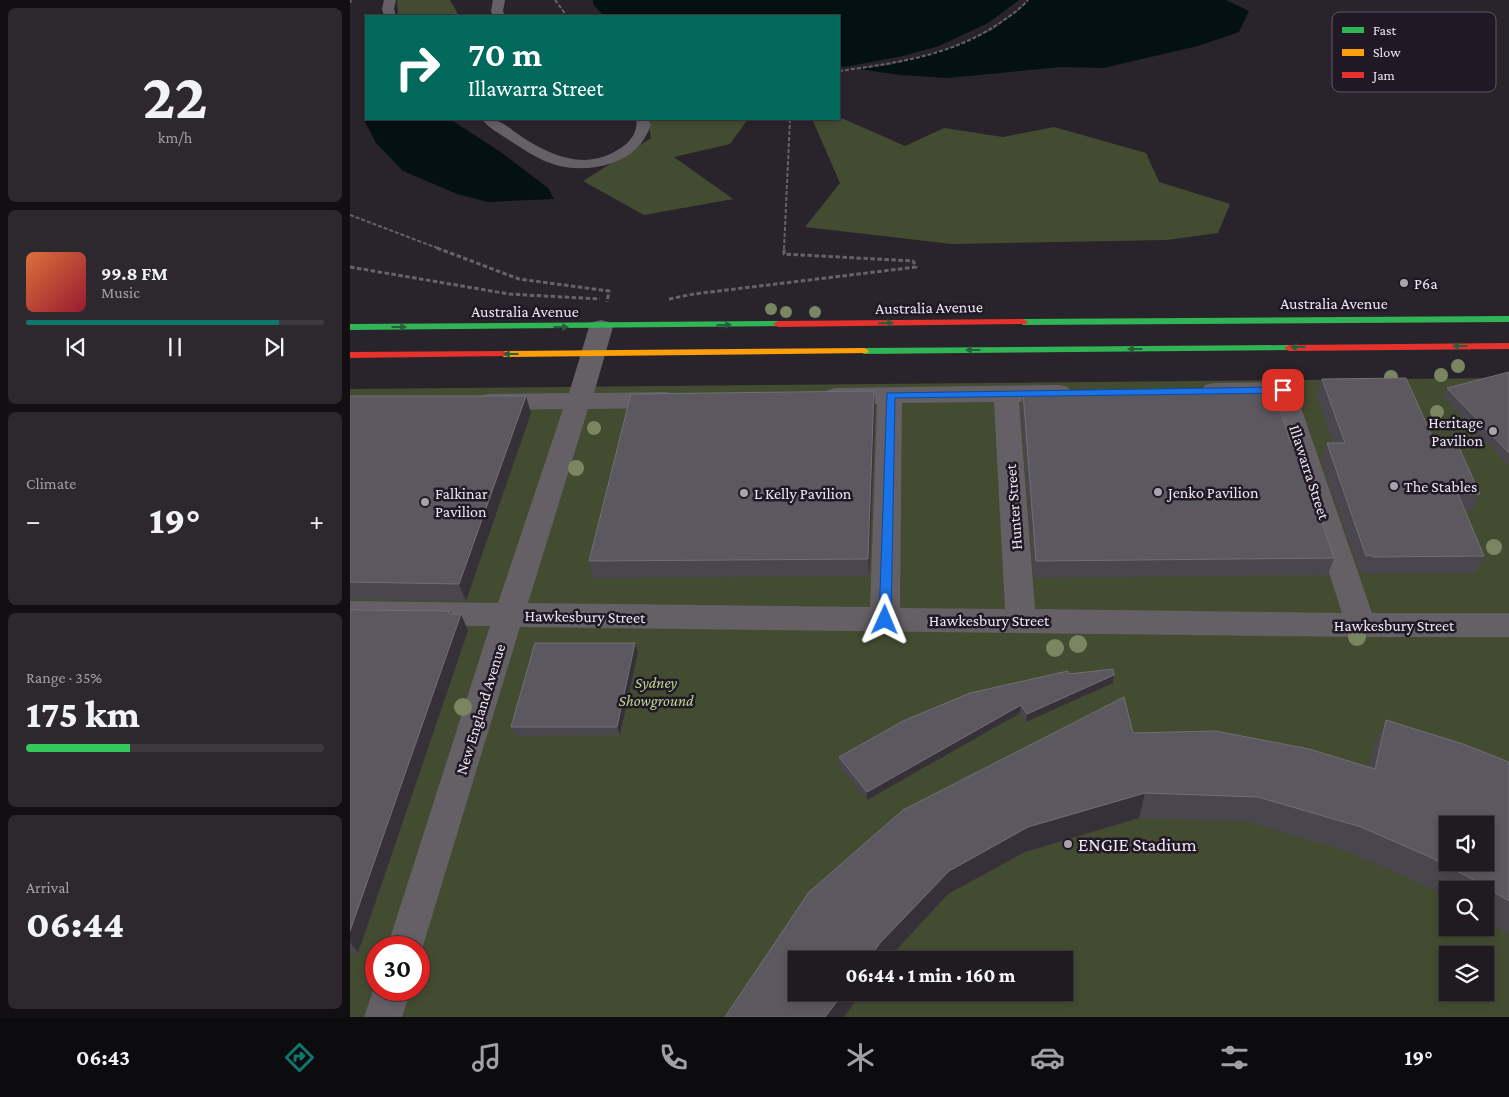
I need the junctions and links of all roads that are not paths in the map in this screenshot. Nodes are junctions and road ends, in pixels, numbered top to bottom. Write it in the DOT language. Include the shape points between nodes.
graph roads {
  1 [pos="390,0"];
  2 [pos="499,0"];
  3 [pos="390,15"];
  4 [pos="499,15"];
  5 [pos="489,120"];
  6 [pos="642,120"];
  7 [pos="1509,319"];
  8 [pos="350,327"];
  9 [pos="601,327"];
  10 [pos="1509,346"];
  11 [pos="594,353"];
  12 [pos="350,354"];
  13 [pos="1192,392"];
  14 [pos="581,393"];
  15 [pos="1084,393"];
  16 [pos="1006,394"];
  17 [pos="890,395"];
  18 [pos="812,397"];
  19 [pos="686,400"];
  20 [pos="469,402"];
  21 [pos="350,614"];
  22 [pos="509,615"];
  23 [pos="885,620"];
  24 [pos="1021,620"];
  25 [pos="1509,624"];
  26 [pos="1361,625"];
  27 [pos="409,936"];
  28 [pos="388,1001"];
  29 [pos="383,1017"];
  1 -- 3 [label="lane"];
  2 -- 4 [label="lane"];
  5 -- 6 [label="lane" via="558,162 578,165 603,162 622,152 637,140 644,125"];
  9 -- 7 [label="main road, Australia Avenue, one-way"];
  8 -- 9 [label="main road, Australia Avenue, one-way"];
  9 -- 11 [label="street, New England Avenue"];
  10 -- 11 [label="main road, one-way"];
  11 -- 12 [label="main road, one-way"];
  11 -- 14 [label="street, New England Avenue"];
  13 -- 26 [label="street, Illawarra Street" via="1283,390"];
  14 -- 19 [label="street"];
  14 -- 20 [label="street"];
  14 -- 22 [label="street, New England Avenue"];
  15 -- 16 [label="street"];
  16 -- 17 [label="street"];
  16 -- 24 [label="street, Hunter Street"];
  17 -- 18 [label="street"];
  17 -- 23 [label="street"];
  21 -- 22 [label="street, Hawkesbury Street"];
  22 -- 23 [label="street, Hawkesbury Street"];
  22 -- 27 [label="street, New England Avenue"];
  23 -- 24 [label="street, Hawkesbury Street"];
  24 -- 26 [label="street, Hawkesbury Street"];
  25 -- 26 [label="street, Hawkesbury Street"];
  28 -- 29 [label="street"];
}
